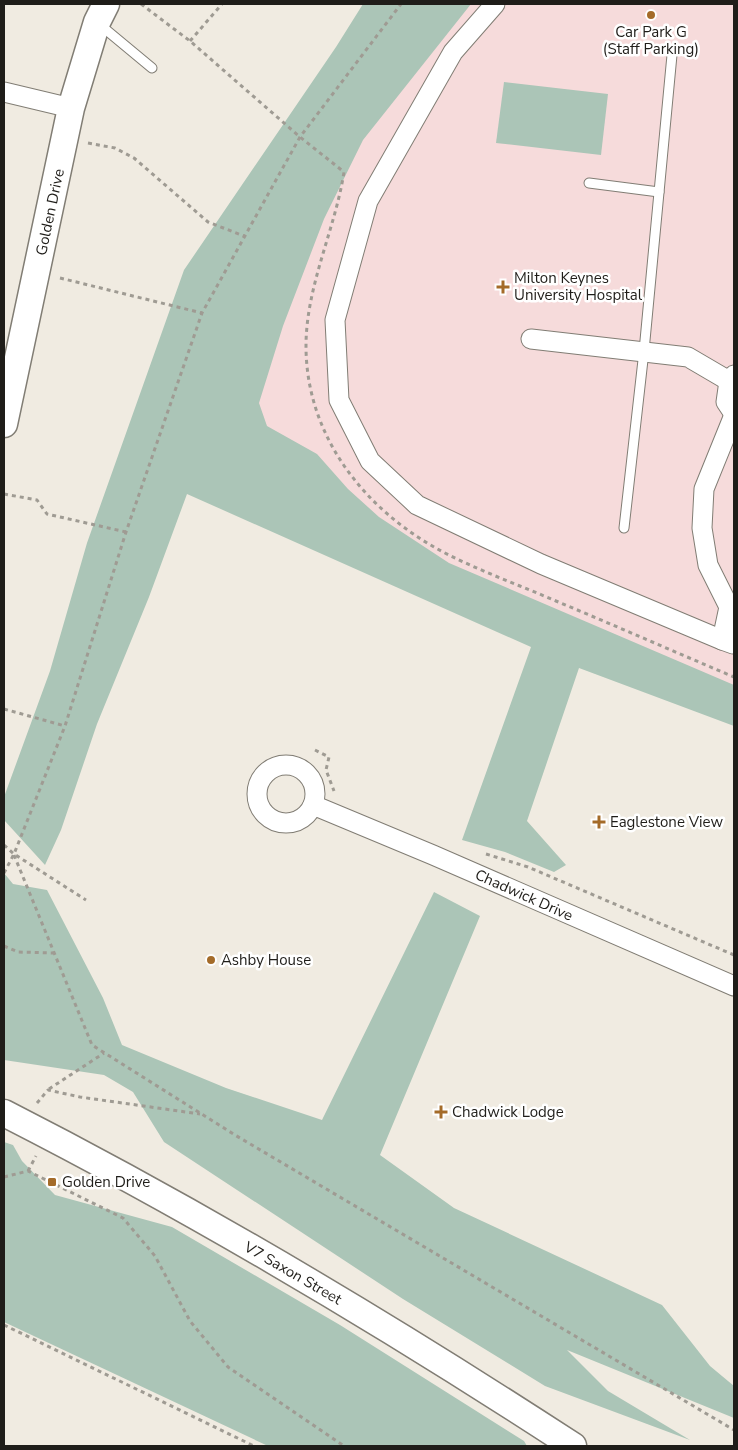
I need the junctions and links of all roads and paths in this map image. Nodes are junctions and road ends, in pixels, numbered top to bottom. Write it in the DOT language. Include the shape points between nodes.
graph roads {
  1 [pos="141,4"];
  2 [pos="222,4"];
  3 [pos="401,4"];
  4 [pos="495,4"];
  5 [pos="102,13"];
  6 [pos="190,41"];
  7 [pos="672,55"];
  8 [pos="152,68"];
  9 [pos="4,92"];
  10 [pos="71,108"];
  11 [pos="300,137"];
  12 [pos="65,139"];
  13 [pos="589,184"];
  14 [pos="659,192"];
  15 [pos="245,236"];
  16 [pos="37,273"];
  17 [pos="202,313"];
  18 [pos="531,339"];
  19 [pos="644,351"];
  20 [pos="10,371"];
  21 [pos="732,378"];
  22 [pos="734,415"];
  23 [pos="4,424"];
  24 [pos="4,494"];
  25 [pos="624,528"];
  26 [pos="126,532"];
  27 [pos="728,642"];
  28 [pos="734,677"];
  29 [pos="4,709"];
  30 [pos="65,726"];
  31 [pos="315,750"];
  32 [pos="336,793"];
  33 [pos="313,805"];
  34 [pos="4,845"];
  35 [pos="481,853"];
  36 [pos="14,854"];
  37 [pos="4,873"];
  38 [pos="86,900"];
  39 [pos="4,946"];
  40 [pos="54,953"];
  41 [pos="734,955"];
  42 [pos="734,986"];
  43 [pos="104,1053"];
  44 [pos="48,1090"];
  45 [pos="29,1099"];
  46 [pos="4,1113"];
  47 [pos="203,1114"];
  48 [pos="4,1177"];
  49 [pos="4,1324"];
  50 [pos="734,1430"];
  51 [pos="254,1446"];
  52 [pos="344,1446"];
  53 [pos="573,1446"];
  1 -- 6 [label="path"];
  2 -- 6 [label="path"];
  3 -- 11 [label="path"];
  4 -- 27 [label="street" via="452,52 368,201 335,320 338,400 370,461 417,505 541,564"];
  5 -- 8 [label="lane"];
  5 -- 10 [label="street, Golden Drive"];
  6 -- 11 [label="path"];
  7 -- 14 [label="lane"];
  9 -- 10 [label="street"];
  10 -- 12 [label="street, Golden Drive"];
  11 -- 15 [label="path"];
  11 -- 28 [label="path" via="344,172 339,204 316,275 306,345 312,400 323,431 352,477 397,523 444,552"];
  12 -- 15 [label="path" via="116,148 134,158 208,222"];
  12 -- 16 [label="street, Golden Drive"];
  13 -- 14 [label="lane"];
  14 -- 19 [label="lane"];
  15 -- 17 [label="path"];
  16 -- 17 [label="path"];
  16 -- 20 [label="street, Golden Drive"];
  17 -- 26 [label="path"];
  18 -- 19 [label="street"];
  19 -- 21 [label="street" via="688,357"];
  19 -- 25 [label="lane"];
  20 -- 23 [label="street, Golden Drive"];
  21 -- 22 [label="street" via="726,402"];
  22 -- 27 [label="street" via="704,489 702,528 708,565 729,607"];
  24 -- 26 [label="path" via="37,500 47,514"];
  26 -- 30 [label="path"];
  29 -- 30 [label="path"];
  30 -- 36 [label="path"];
  31 -- 32 [label="path" via="329,757 326,770"];
  33 -- 42 [label="street, Chadwick Drive"];
  34 -- 36 [label="path"];
  35 -- 41 [label="path" via="528,867"];
  36 -- 37 [label="path"];
  36 -- 38 [label="path"];
  36 -- 40 [label="path"];
  39 -- 40 [label="path" via="18,952"];
  40 -- 43 [label="path" via="92,1045"];
  43 -- 44 [label="path"];
  43 -- 47 [label="path"];
  44 -- 45 [label="path" via="37,1104"];
  44 -- 47 [label="path"];
  46 -- 53 [label="street, V7 Saxon Street" via="97,1161 325,1291 448,1364"];
  47 -- 50 [label="path"];
  48 -- 52 [label="path" via="28,1170 123,1218 155,1256 190,1321 228,1367"];
  49 -- 51 [label="path"];
}
